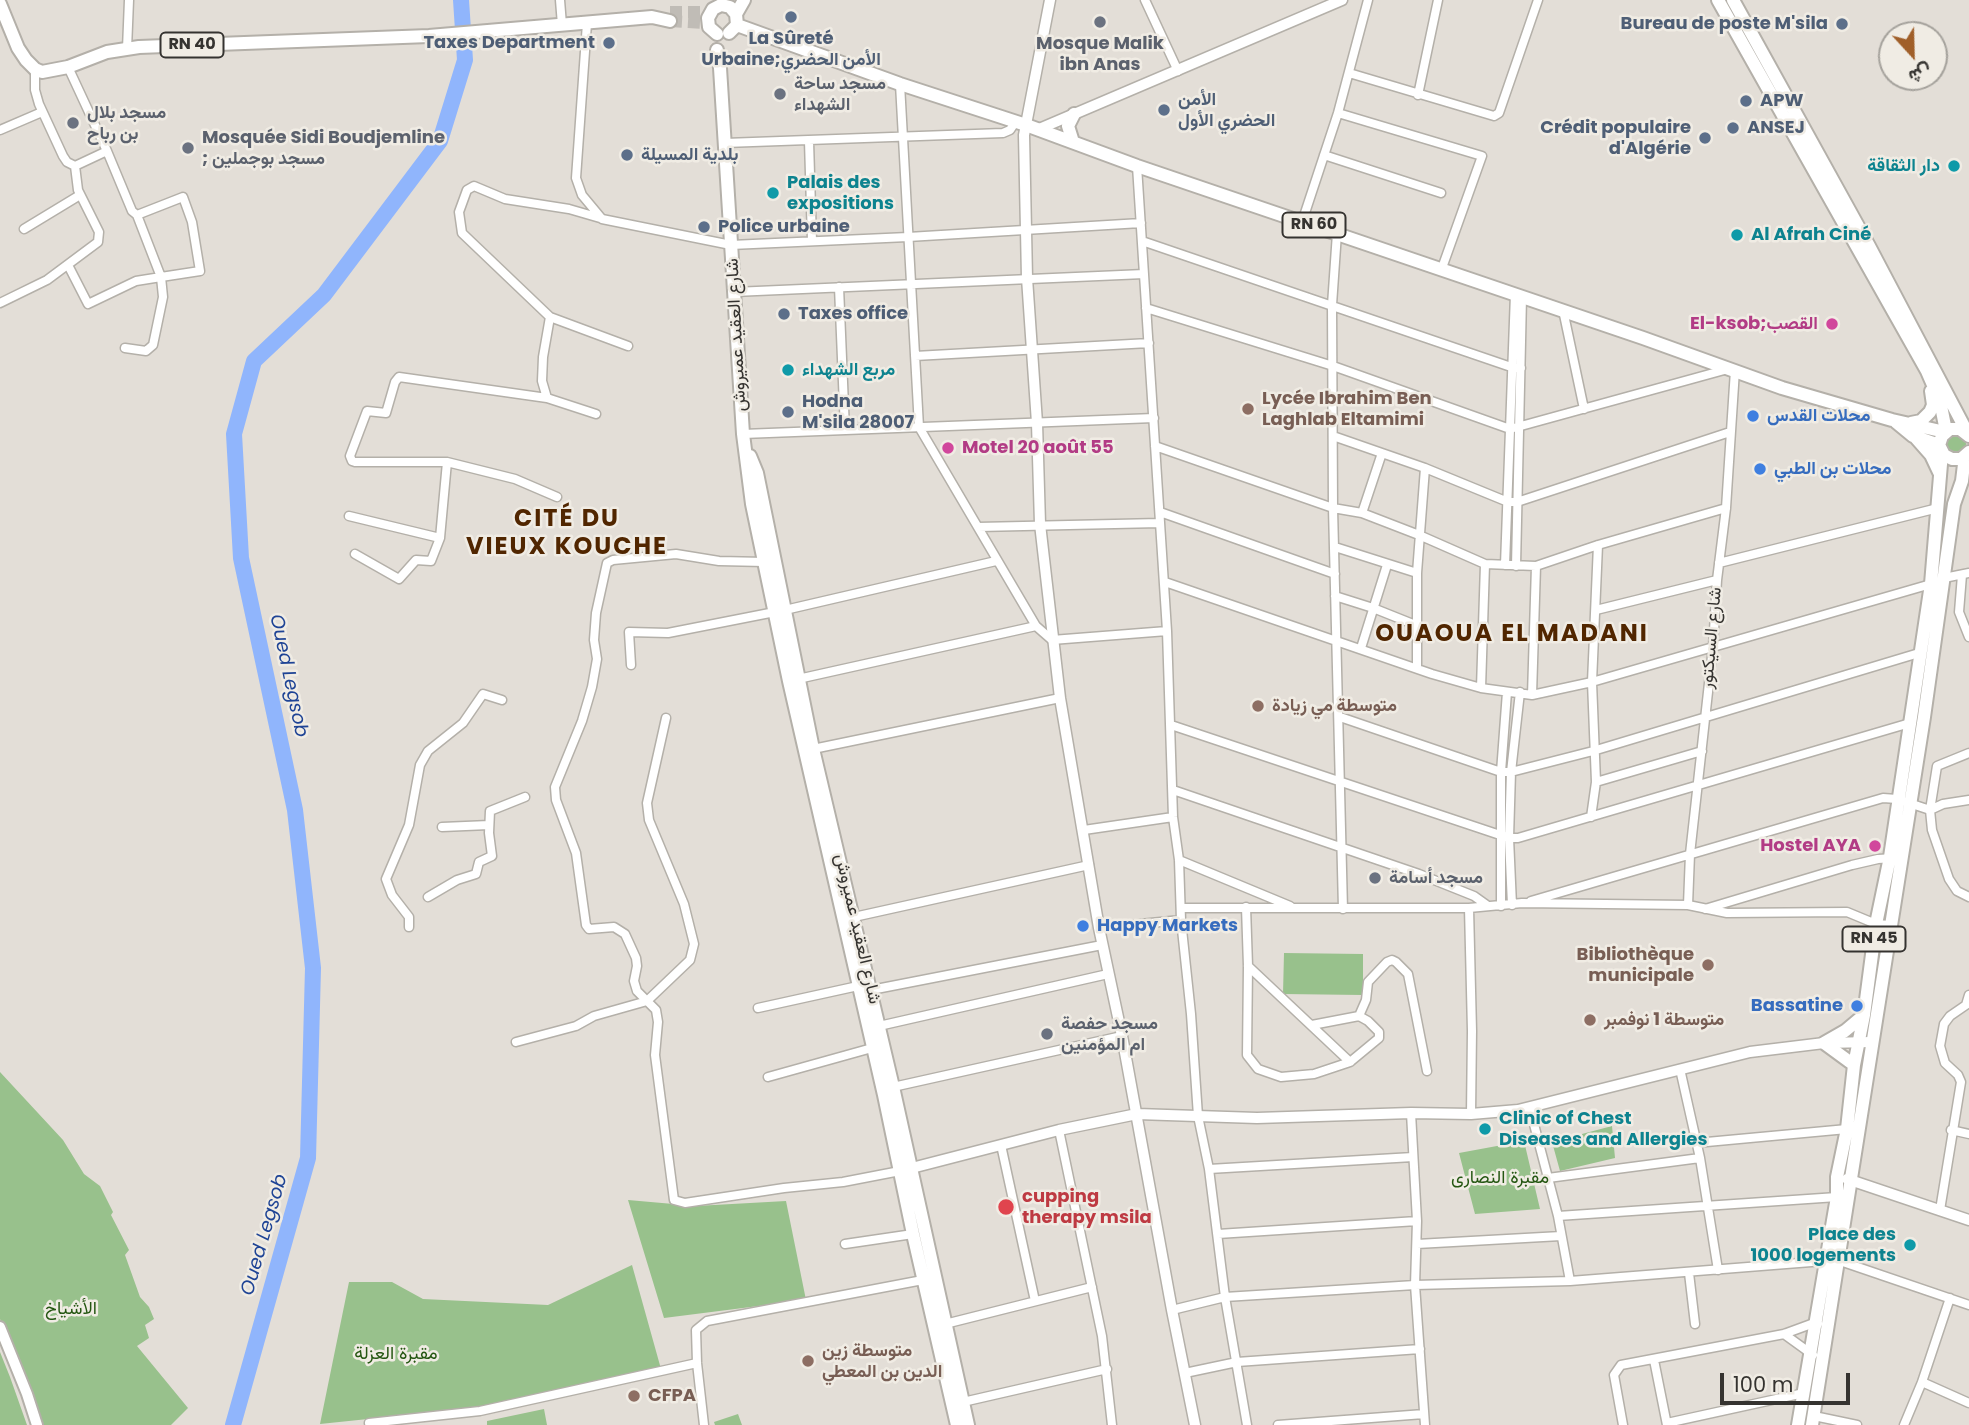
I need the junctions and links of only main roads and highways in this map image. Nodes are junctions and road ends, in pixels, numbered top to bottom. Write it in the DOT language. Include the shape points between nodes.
graph roads {
  1 [pos="744,0"];
  2 [pos="1718,0"];
  3 [pos="1732,0"];
  4 [pos="0,4"];
  5 [pos="666,17"];
  6 [pos="719,24"];
  7 [pos="1743,31"];
  8 [pos="720,68"];
  9 [pos="1074,114"];
  10 [pos="1073,142"];
  11 [pos="1927,370"];
  12 [pos="1912,429"];
  13 [pos="1945,431"];
  14 [pos="1969,431"];
  15 [pos="743,434"];
  16 [pos="1940,449"];
  17 [pos="1967,455"];
  18 [pos="1940,476"];
  19 [pos="1965,477"];
  20 [pos="779,611"];
  21 [pos="1896,858"];
  22 [pos="1883,925"];
  23 [pos="1864,1015"];
  24 [pos="1865,1042"];
  25 [pos="1854,1065"];
  26 [pos="906,1170"];
  27 [pos="1844,1178"];
  28 [pos="1831,1261"];
  29 [pos="929,1279"];
  30 [pos="0,1326"];
  31 [pos="1813,1420"];
  32 [pos="37,1425"];
  33 [pos="957,1425"];
  34 [pos="968,1425"];
  35 [pos="1798,1425"];
  1 -- 6 [label="main road"];
  2 -- 7 [label="main road"];
  3 -- 7 [label="main road"];
  4 -- 5 [label="main road, RN 40" via="18,48 35,69 53,71 127,49 429,36"];
  6 -- 8 [label="main road"];
  6 -- 8 [label="main road, شارع العقيد عميروش"];
  6 -- 10 [label="main road, RN 60"];
  7 -- 11 [label="main road"];
  7 -- 14 [label="main road"];
  8 -- 15 [label="main road, شارع العقيد عميروش"];
  9 -- 10 [label="main road" via="1068,126"];
  10 -- 12 [label="main road, RN 60"];
  11 -- 12 [label="main road" via="1932,407"];
  11 -- 13 [label="main road" via="1941,401"];
  12 -- 13 [label="main road, RN 60"];
  12 -- 16 [label="main road, RN 60"];
  12 -- 18 [label="main road"];
  13 -- 14 [label="main road"];
  13 -- 16 [label="main road"];
  15 -- 20 [label="main road, شارع العقيد عميروش" via="752,504"];
  15 -- 20 [label="main road, شارع العقيد عميروش" via="757,473"];
  16 -- 17 [label="main road" via="1952,459"];
  16 -- 18 [label="main road, RN 45"];
  17 -- 19 [label="main road, RN 45"];
  18 -- 21 [label="main road, RN 45" via="1931,584 1897,799"];
  19 -- 21 [label="main road, RN 45" via="1954,504 1911,803"];
  20 -- 26 [label="main road, شارع العقيد عميروش" via="858,986"];
  20 -- 26 [label="main road, شارع العقيد عميروش" via="871,990"];
  21 -- 22 [label="main road, RN 45"];
  22 -- 23 [label="main road, RN 45"];
  22 -- 24 [label="main road, RN 45"];
  23 -- 24 [label="main road, RN 45"];
  23 -- 25 [label="main road" via="1824,1043"];
  24 -- 25 [label="main road, RN 45"];
  24 -- 27 [label="main road, RN 45"];
  25 -- 27 [label="main road, RN 45"];
  26 -- 29 [label="main road, شارع العقيد عميروش"];
  26 -- 29 [label="main road, شارع العقيد عميروش" via="912,1234"];
  27 -- 28 [label="main road, RN 45"];
  27 -- 28 [label="main road, RN 45" via="1837,1197"];
  28 -- 31 [label="main road, RN 45" via="1828,1326"];
  28 -- 35 [label="main road, RN 45" via="1814,1324"];
  29 -- 33 [label="main road, شارع العقيد عميروش"];
  29 -- 34 [label="main road, شارع العقيد عميروش" via="945,1324"];
  30 -- 32 [label="main road"];
}
